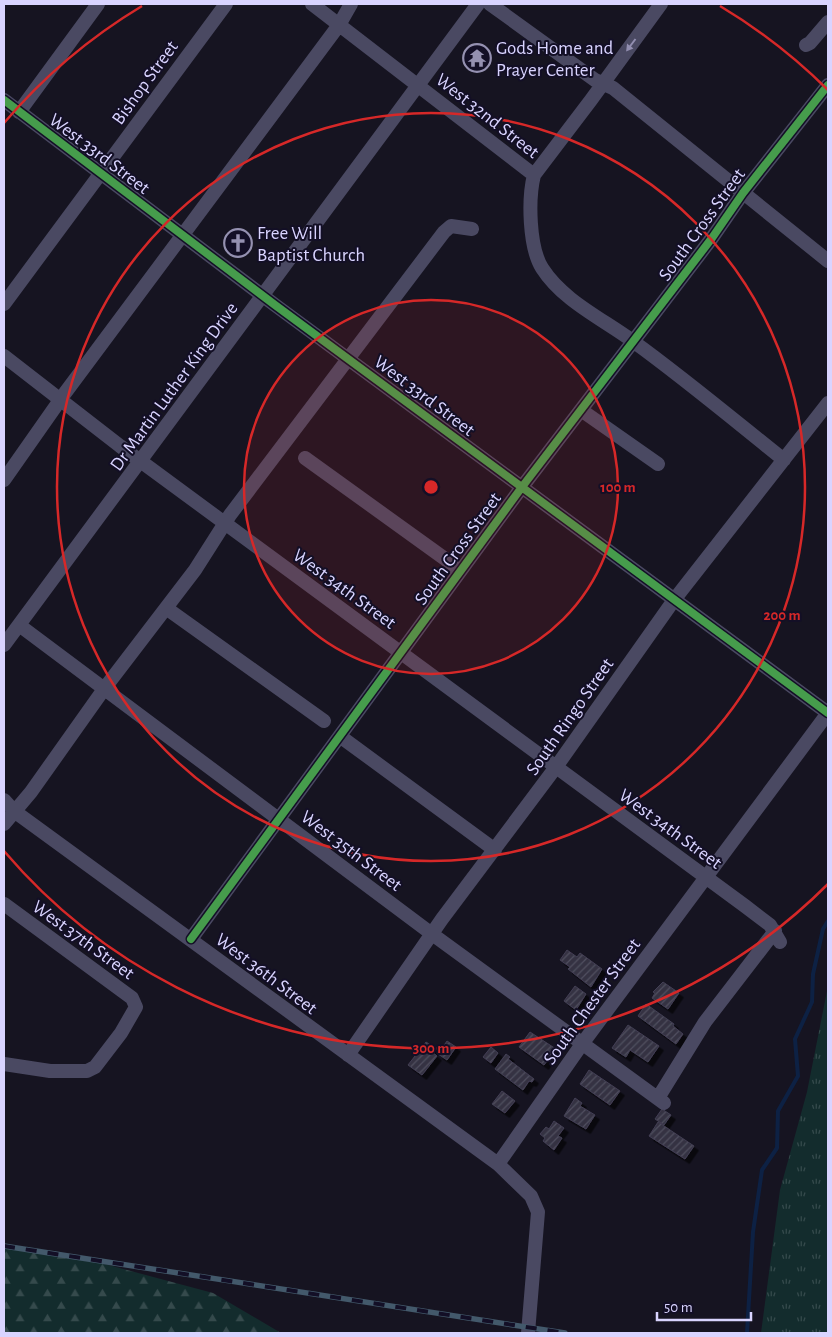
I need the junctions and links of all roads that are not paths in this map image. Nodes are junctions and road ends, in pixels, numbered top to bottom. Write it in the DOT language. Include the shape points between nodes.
graph roads {
  1 [pos="98,4"];
  2 [pos="226,4"];
  3 [pos="312,4"];
  4 [pos="351,4"];
  5 [pos="478,4"];
  6 [pos="490,4"];
  7 [pos="658,5"];
  8 [pos="828,22"];
  9 [pos="339,25"];
  10 [pos="806,45"];
  11 [pos="603,83"];
  12 [pos="418,85"];
  13 [pos="828,85"];
  14 [pos="4,100"];
  15 [pos="18,112"];
  16 [pos="100,173"];
  17 [pos="534,175"];
  18 [pos="743,193"];
  19 [pos="472,229"];
  20 [pos="183,236"];
  21 [pos="828,261"];
  22 [pos="263,295"];
  23 [pos="4,304"];
  24 [pos="634,341"];
  25 [pos="4,356"];
  26 [pos="347,358"];
  27 [pos="61,400"];
  28 [pos="828,403"];
  29 [pos="581,410"];
  30 [pos="305,458"];
  31 [pos="784,460"];
  32 [pos="140,461"];
  33 [pos="658,464"];
  34 [pos="4,480"];
  35 [pos="522,487"];
  36 [pos="225,524"];
  37 [pos="459,572"];
  38 [pos="674,600"];
  39 [pos="166,608"];
  40 [pos="19,625"];
  41 [pos="4,645"];
  42 [pos="401,653"];
  43 [pos="104,689"];
  44 [pos="828,713"];
  45 [pos="324,721"];
  46 [pos="340,736"];
  47 [pos="556,768"];
  48 [pos="4,800"];
  49 [pos="14,811"];
  50 [pos="279,819"];
  51 [pos="4,824"];
  52 [pos="495,850"];
  53 [pos="706,876"];
  54 [pos="4,904"];
  55 [pos="432,934"];
  56 [pos="191,939"];
  57 [pos="582,1044"];
  58 [pos="348,1055"];
  59 [pos="4,1064"];
  60 [pos="661,1100"];
  61 [pos="498,1164"];
  62 [pos="528,1333"];
  1 -- 15 [label="street"];
  2 -- 16 [label="street, Bishop Street"];
  3 -- 9 [label="street, West 32nd Street"];
  4 -- 9 [label="street"];
  5 -- 12 [label="street, Dr Martin Luther King Drive"];
  6 -- 11 [label="street"];
  7 -- 11 [label="street, one-way"];
  8 -- 10 [label="street"];
  9 -- 12 [label="street, West 32nd Street"];
  9 -- 20 [label="street"];
  11 -- 17 [label="street"];
  11 -- 18 [label="street"];
  12 -- 17 [label="street, West 32nd Street"];
  12 -- 22 [label="street, Dr Martin Luther King Drive"];
  13 -- 18 [label="street, South Cross Street"];
  14 -- 15 [label="street, West 33rd Street"];
  15 -- 16 [label="street, West 33rd Street"];
  16 -- 20 [label="street, West 33rd Street"];
  16 -- 23 [label="street, Bishop Street"];
  17 -- 24 [label="street, West 32nd Street" via="531,221 535,251 542,267 564,293"];
  18 -- 21 [label="street"];
  18 -- 24 [label="street, South Cross Street"];
  19 -- 26 [label="street" via="451,226 444,232"];
  20 -- 22 [label="street, West 33rd Street"];
  20 -- 27 [label="street"];
  22 -- 26 [label="street, West 33rd Street"];
  22 -- 32 [label="street, Dr Martin Luther King Drive"];
  24 -- 29 [label="street, South Cross Street"];
  24 -- 31 [label="street, West 32nd Street"];
  25 -- 27 [label="street, West 34th Street"];
  26 -- 35 [label="street, West 33rd Street"];
  26 -- 36 [label="street"];
  27 -- 32 [label="street, West 34th Street"];
  27 -- 34 [label="street"];
  28 -- 31 [label="street, South Ringo Street"];
  29 -- 33 [label="street"];
  29 -- 35 [label="street, South Cross Street"];
  30 -- 37 [label="street" via="370,503"];
  31 -- 38 [label="street, South Ringo Street"];
  32 -- 36 [label="street, West 34th Street"];
  32 -- 40 [label="street, Dr Martin Luther King Drive"];
  35 -- 37 [label="street, South Cross Street"];
  35 -- 38 [label="street, West 33rd Street"];
  36 -- 39 [label="street"];
  36 -- 42 [label="street, West 34th Street"];
  37 -- 42 [label="street, South Cross Street"];
  38 -- 44 [label="street, West 33rd Street"];
  38 -- 47 [label="street, South Ringo Street"];
  39 -- 43 [label="street"];
  39 -- 45 [label="street"];
  40 -- 41 [label="street, Dr Martin Luther King Drive"];
  40 -- 43 [label="street, West 35th Street"];
  42 -- 46 [label="street, South Cross Street"];
  42 -- 47 [label="street, West 34th Street"];
  43 -- 49 [label="street"];
  43 -- 50 [label="street, West 35th Street"];
  44 -- 53 [label="street, South Chester Street"];
  46 -- 50 [label="street, South Cross Street"];
  46 -- 52 [label="street"];
  47 -- 52 [label="street, South Ringo Street"];
  47 -- 53 [label="street, West 34th Street"];
  48 -- 49 [label="street"];
  49 -- 51 [label="street"];
  49 -- 56 [label="street, West 36th Street"];
  50 -- 55 [label="street, West 35th Street"];
  50 -- 56 [label="street, South Cross Street"];
  52 -- 55 [label="street, South Ringo Street"];
  53 -- 57 [label="street, South Chester Street"];
  53 -- 60 [label="street, West 34th Street" via="778,936 705,1022"];
  54 -- 59 [label="street, West 37th Street" via="136,1003 136,1011 121,1033 95,1067 88,1071 50,1071"];
  55 -- 57 [label="street, West 35th Street"];
  55 -- 58 [label="street, South Ringo Street"];
  56 -- 58 [label="street, West 36th Street"];
  57 -- 60 [label="street, West 35th Street"];
  57 -- 61 [label="street, South Chester Street"];
  58 -- 61 [label="street, West 36th Street"];
  61 -- 62 [label="street" via="531,1196 538,1212"];
}
